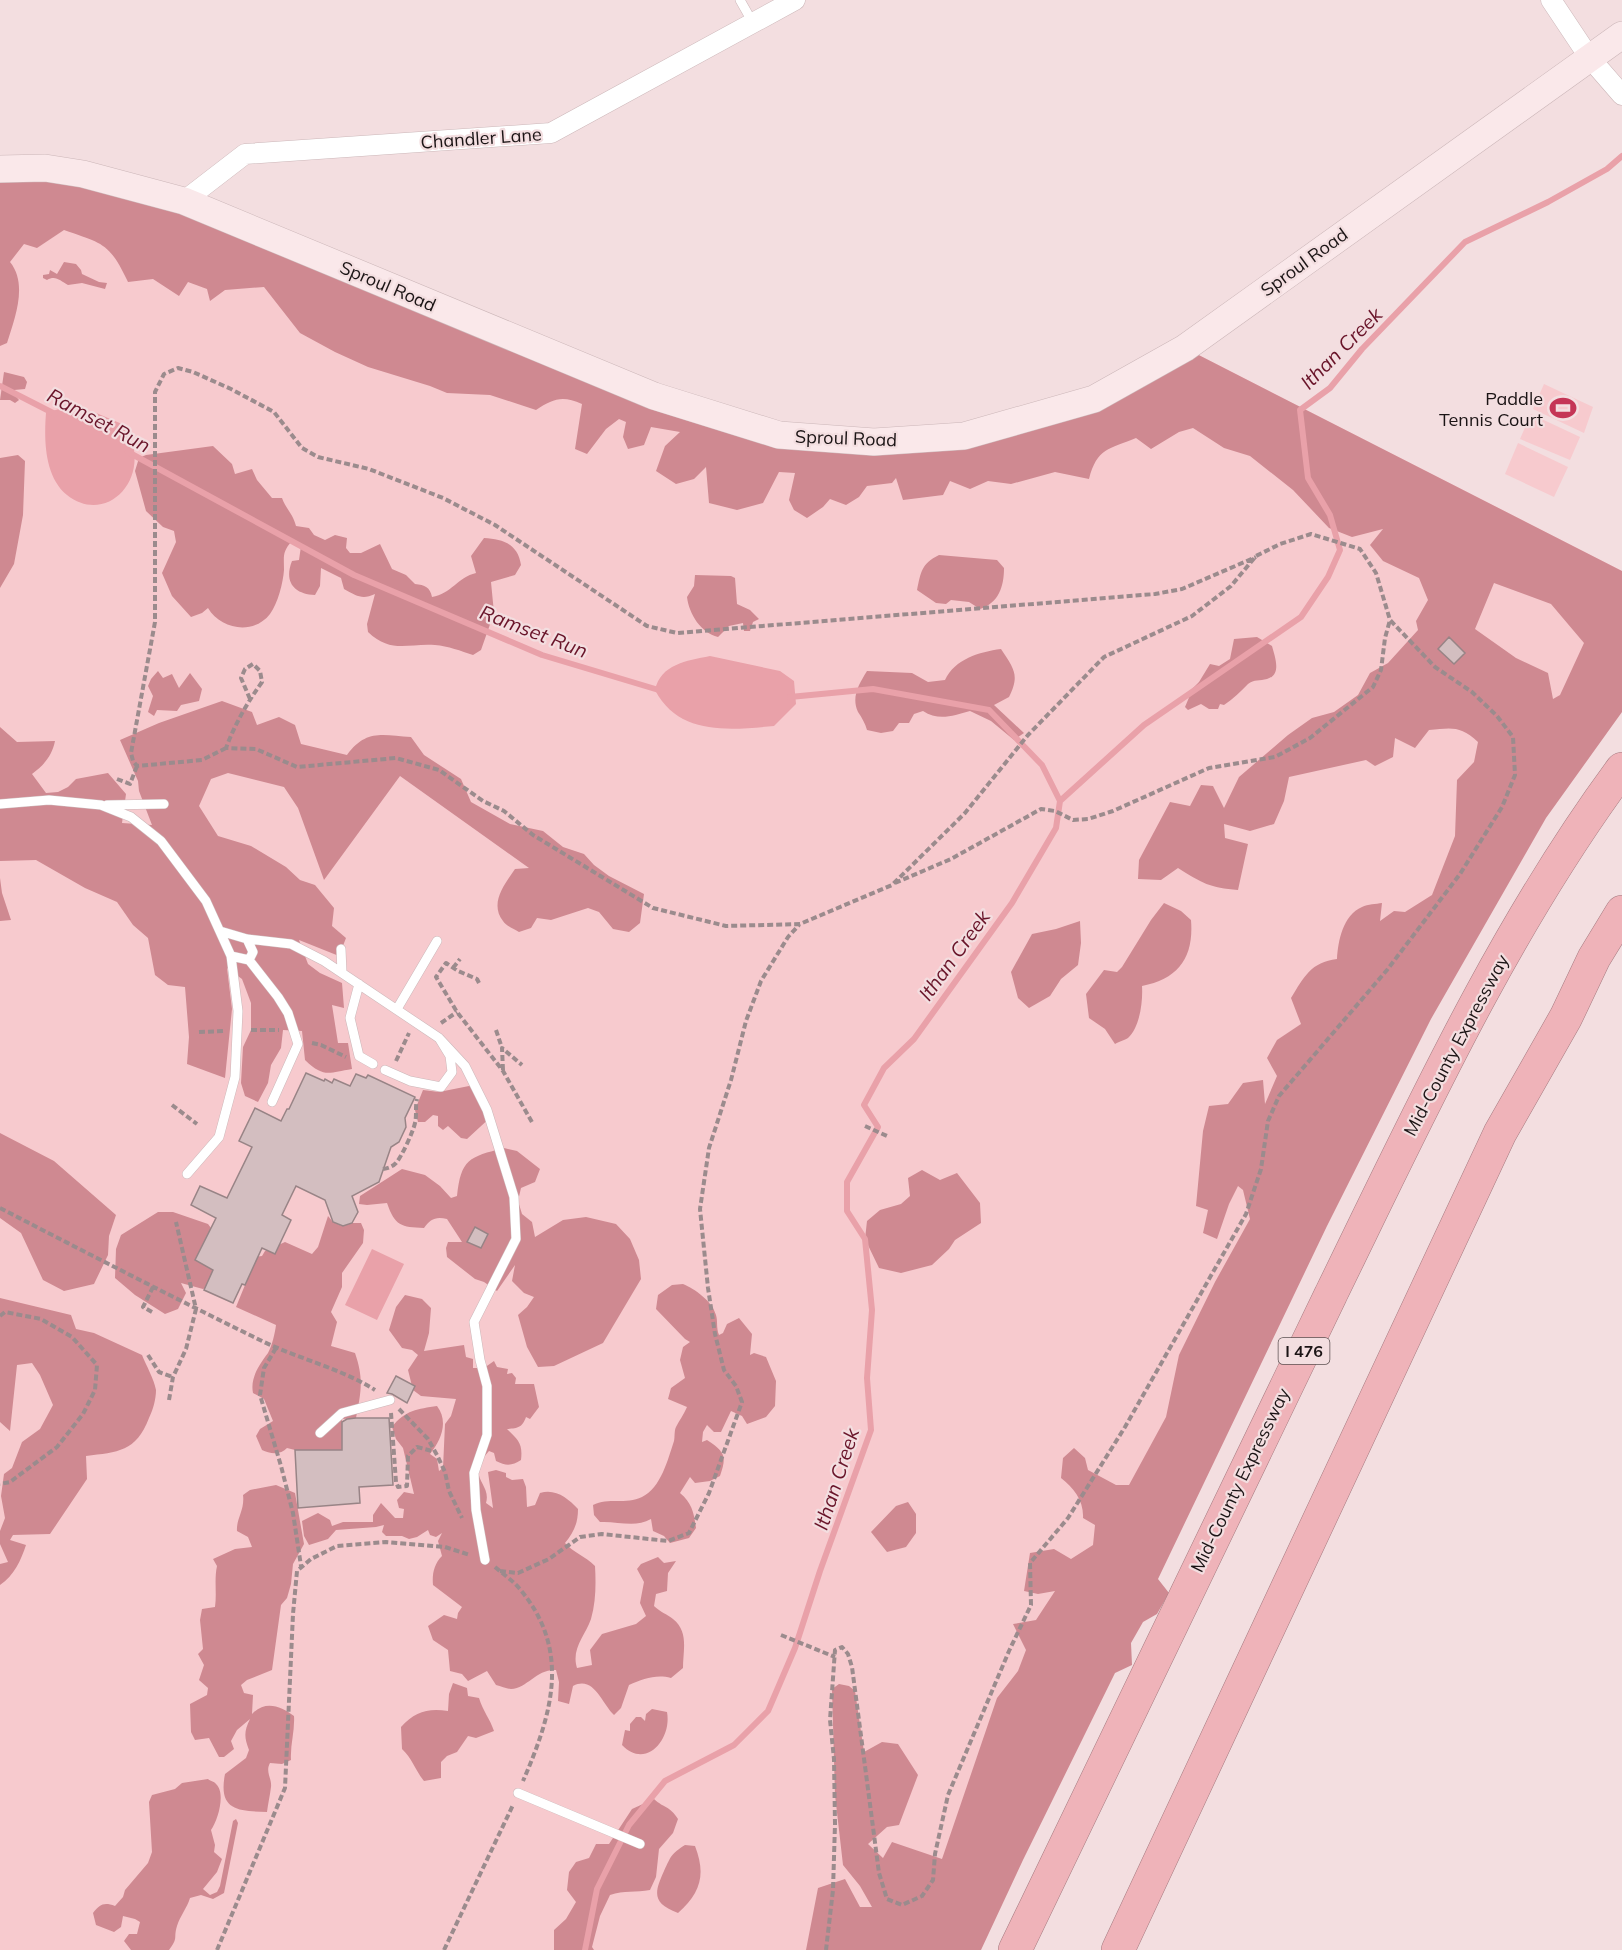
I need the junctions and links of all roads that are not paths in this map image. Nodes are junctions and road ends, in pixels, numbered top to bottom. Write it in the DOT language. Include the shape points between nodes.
graph roads {
  1 [pos="740,0"];
  2 [pos="795,0"];
  3 [pos="1551,0"];
  4 [pos="753,23"];
  5 [pos="1622,34"];
  6 [pos="1589,57"];
  7 [pos="1622,95"];
  8 [pos="0,169"];
  9 [pos="184,201"];
  10 [pos="1622,769"];
  11 [pos="0,804"];
  12 [pos="164,804"];
  13 [pos="101,805"];
  14 [pos="1622,912"];
  15 [pos="220,932"];
  16 [pos="247,939"];
  17 [pos="437,941"];
  18 [pos="341,949"];
  19 [pos="231,956"];
  20 [pos="249,960"];
  21 [pos="342,973"];
  22 [pos="359,984"];
  23 [pos="397,1009"];
  24 [pos="439,1038"];
  25 [pos="374,1064"];
  26 [pos="388,1071"];
  27 [pos="272,1102"];
  28 [pos="187,1174"];
  29 [pos="390,1400"];
  30 [pos="320,1433"];
  31 [pos="485,1560"];
  32 [pos="518,1793"];
  33 [pos="638,1843"];
  34 [pos="1015,1950"];
  35 [pos="1118,1950"];
  1 -- 4 [label="lane"];
  2 -- 4 [label="street, Chandler Lane"];
  3 -- 6 [label="street"];
  4 -- 9 [label="street, Chandler Lane" via="551,133 246,154"];
  5 -- 6 [label="main road, Sproul Road"];
  6 -- 7 [label="street"];
  6 -- 9 [label="main road, Sproul Road" via="1185,348 1094,399 964,436 874,442 779,435 654,396"];
  8 -- 9 [label="main road, Sproul Road" via="45,168 83,174"];
  10 -- 34 [label="highway, Mid-County Expressway / I 476" via="1589,813 1512,940 1426,1100"];
  11 -- 13 [label="lane" via="49,800"];
  12 -- 13 [label="lane"];
  13 -- 15 [label="lane" via="131,817 161,841 206,901"];
  14 -- 35 [label="highway" via="1500,1133"];
  15 -- 16 [label="lane"];
  15 -- 19 [label="lane"];
  16 -- 20 [label="lane" via="254,952"];
  16 -- 21 [label="lane" via="291,944"];
  17 -- 23 [label="lane"];
  18 -- 21 [label="lane"];
  19 -- 20 [label="lane"];
  19 -- 28 [label="lane" via="238,1011 235,1077 219,1137"];
  20 -- 27 [label="lane" via="288,1013 297,1044"];
  21 -- 22 [label="lane"];
  22 -- 23 [label="lane"];
  22 -- 25 [label="lane" via="351,1017 359,1056"];
  23 -- 24 [label="lane"];
  24 -- 26 [label="lane" via="450,1056 452,1072 441,1087 410,1081"];
  24 -- 31 [label="lane" via="465,1066 487,1110 514,1197 516,1239 474,1322 487,1386 487,1435 474,1473"];
  29 -- 30 [label="lane" via="342,1413"];
  32 -- 33 [label="lane"];
}
